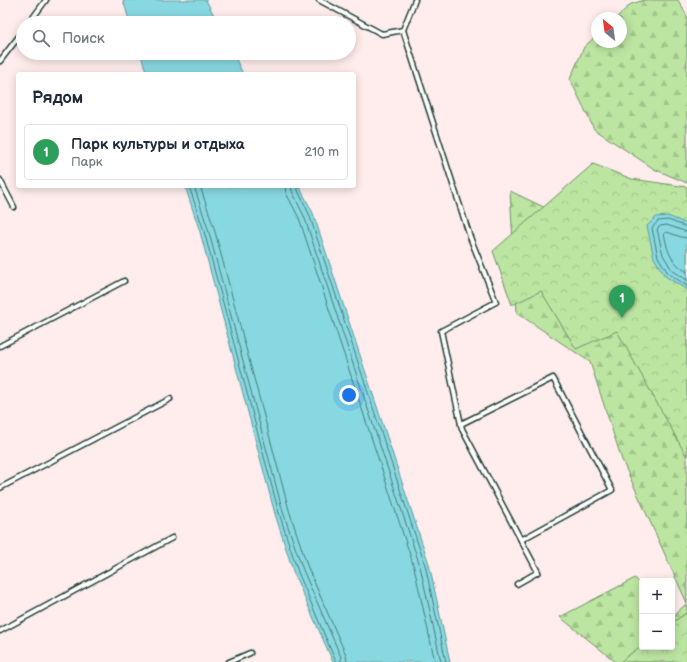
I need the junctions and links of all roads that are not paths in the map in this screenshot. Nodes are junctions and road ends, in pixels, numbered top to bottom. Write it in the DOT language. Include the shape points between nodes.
graph roads {
  1 [pos="46,0"];
  2 [pos="319,0"];
  3 [pos="415,0"];
  4 [pos="34,16"];
  5 [pos="349,16"];
  6 [pos="356,20"];
  7 [pos="403,30"];
  8 [pos="16,40"];
  9 [pos="0,62"];
  10 [pos="0,180"];
  11 [pos="14,207"];
  12 [pos="124,281"];
  13 [pos="0,346"];
  14 [pos="170,399"];
  15 [pos="461,424"];
  16 [pos="0,488"];
  17 [pos="172,538"];
  18 [pos="521,540"];
  19 [pos="517,584"];
  20 [pos="0,631"];
  21 [pos="250,653"];
  22 [pos="229,662"];
  1 -- 4 [label="lane"];
  2 -- 5 [label="lane"];
  3 -- 7 [label="lane"];
  6 -- 7 [label="lane" via="382,34"];
  7 -- 15 [label="lane" via="470,237 496,302 441,331"];
  8 -- 9 [label="lane"];
  10 -- 11 [label="lane"];
  12 -- 13 [label="lane"];
  14 -- 16 [label="lane"];
  15 -- 18 [label="lane"];
  15 -- 18 [label="lane" via="553,378 612,490"];
  17 -- 20 [label="lane"];
  18 -- 19 [label="lane" via="538,572"];
  21 -- 22 [label="lane"];
}
